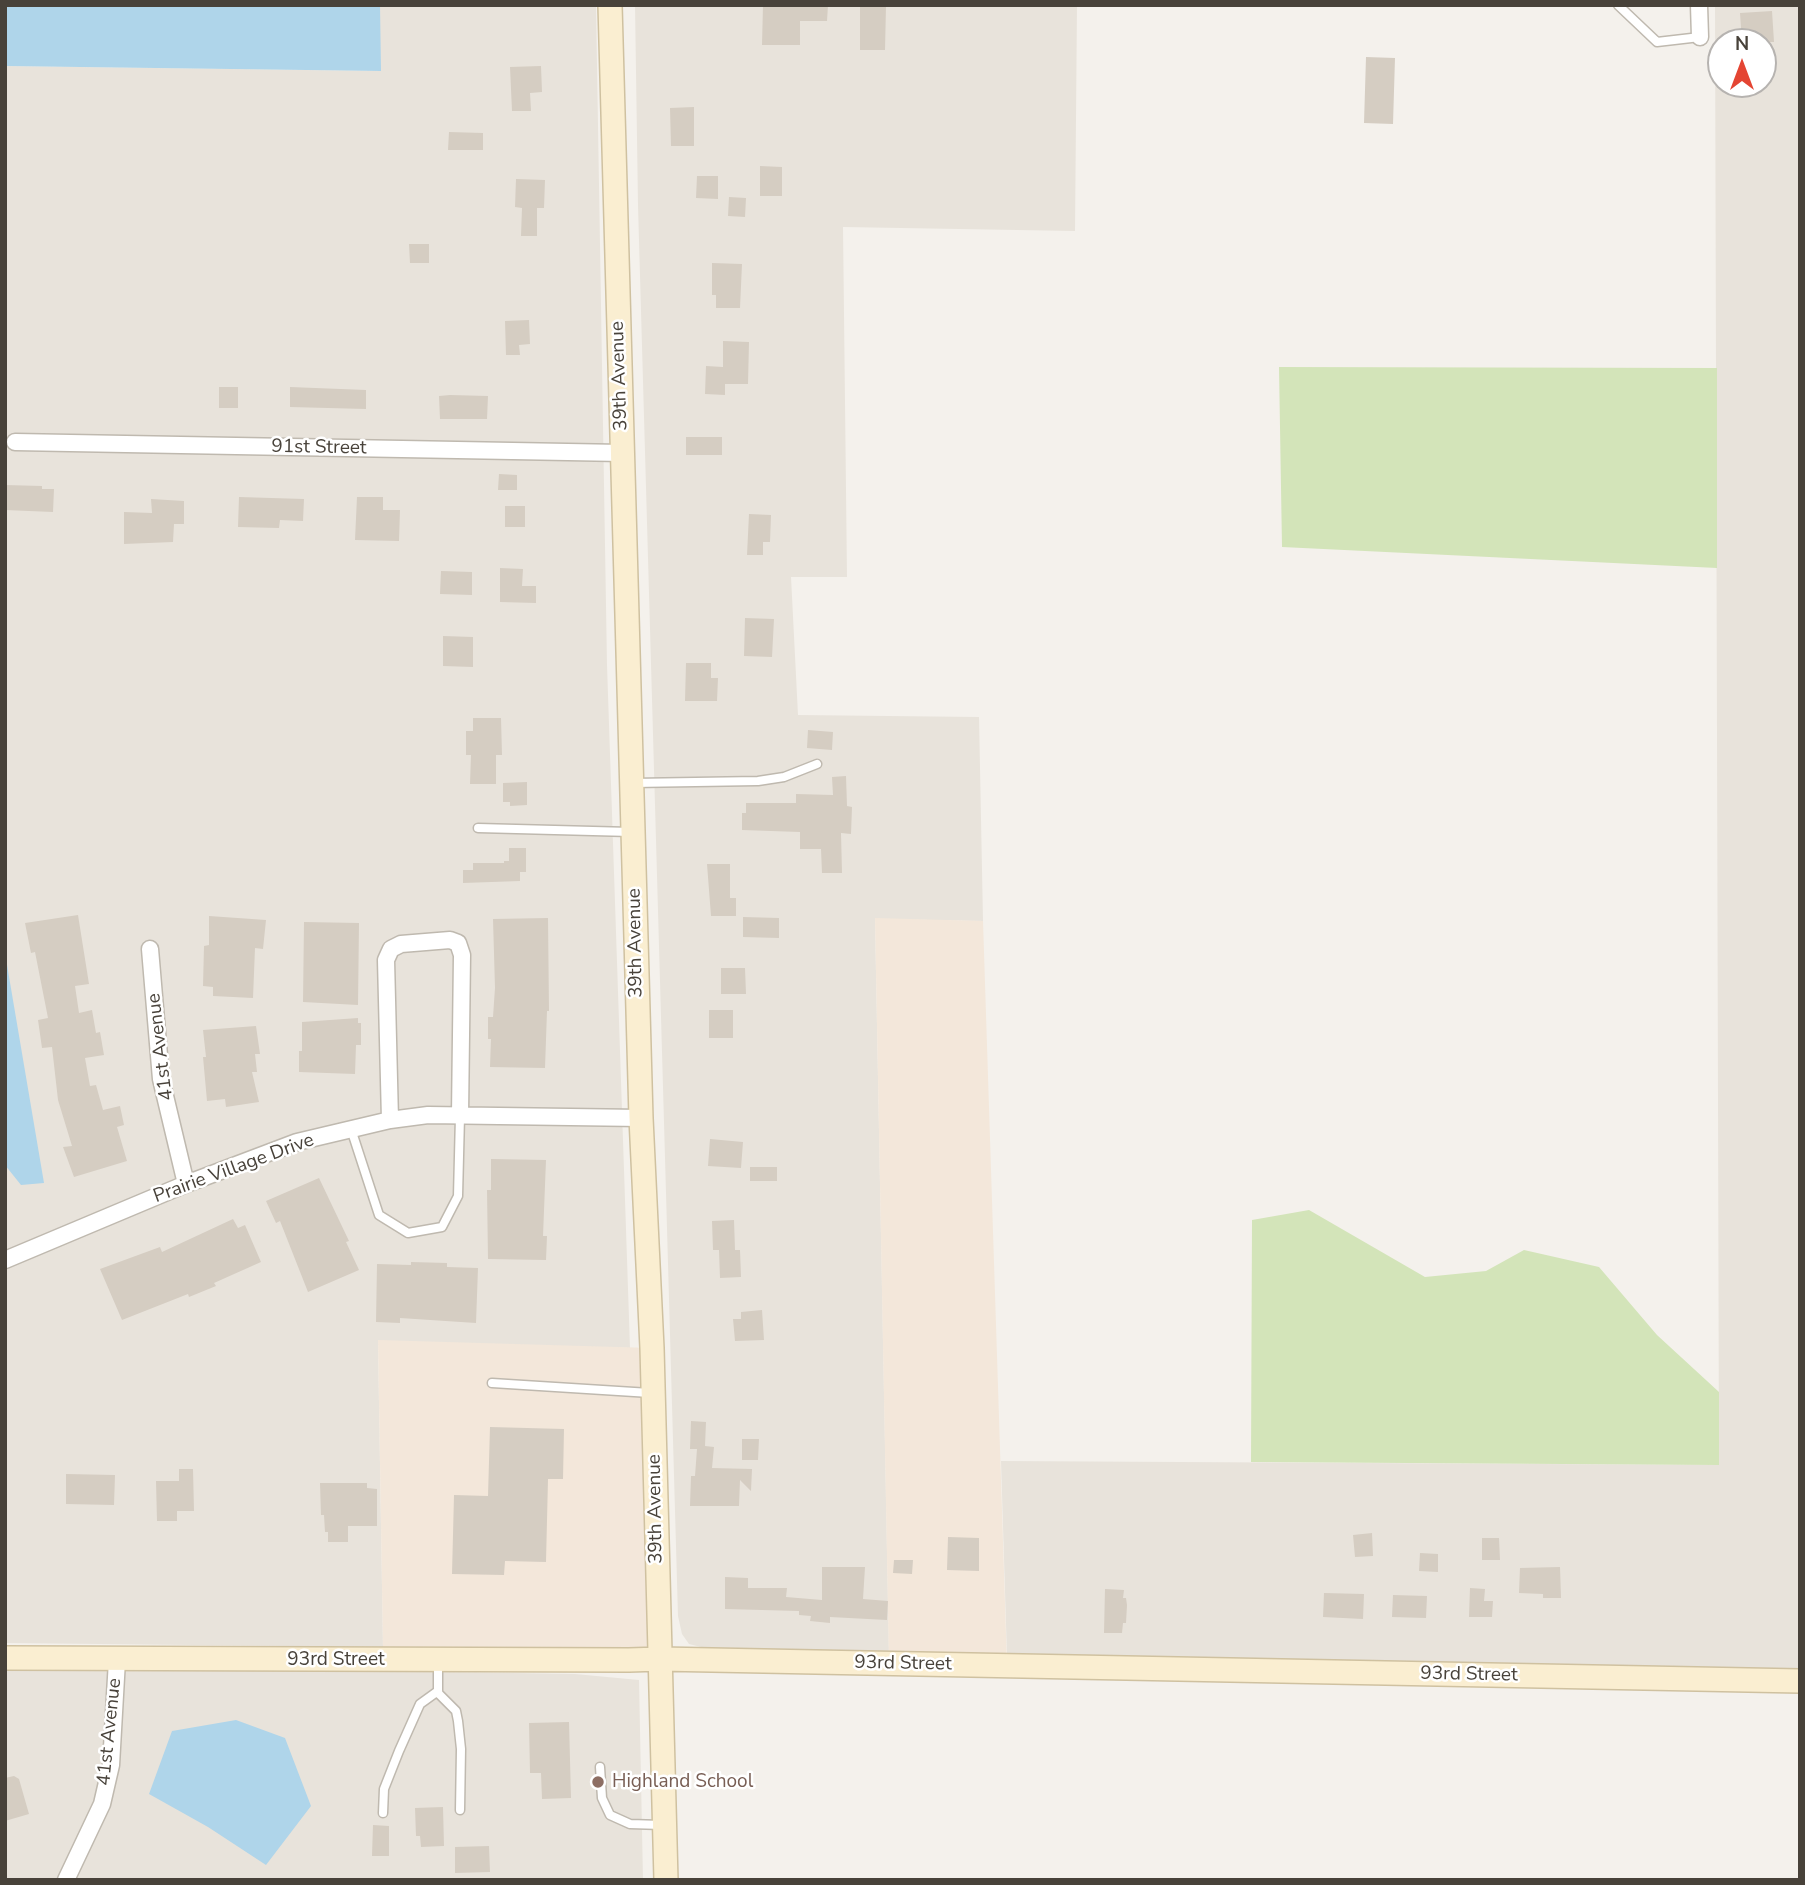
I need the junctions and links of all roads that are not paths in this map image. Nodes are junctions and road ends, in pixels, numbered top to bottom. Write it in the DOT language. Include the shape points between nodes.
graph roads {
  1 [pos="610,5"];
  2 [pos="1618,5"];
  3 [pos="1699,5"];
  4 [pos="1700,37"];
  5 [pos="15,442"];
  6 [pos="623,453"];
  7 [pos="817,764"];
  8 [pos="633,783"];
  9 [pos="478,828"];
  10 [pos="634,832"];
  11 [pos="150,949"];
  12 [pos="460,1115"];
  13 [pos="640,1118"];
  14 [pos="390,1120"];
  15 [pos="351,1129"];
  16 [pos="186,1184"];
  17 [pos="5,1260"];
  18 [pos="492,1383"];
  19 [pos="653,1394"];
  20 [pos="5,1658"];
  21 [pos="660,1659"];
  22 [pos="117,1660"];
  23 [pos="438,1660"];
  24 [pos="1800,1681"];
  25 [pos="438,1691"];
  26 [pos="600,1767"];
  27 [pos="460,1810"];
  28 [pos="383,1813"];
  29 [pos="665,1825"];
  30 [pos="66,1880"];
  31 [pos="666,1880"];
  1 -- 6 [label="main road, 39th Avenue"];
  2 -- 4 [label="lane" via="1657,42"];
  3 -- 4 [label="street"];
  5 -- 6 [label="street, 91st Street"];
  6 -- 8 [label="main road, 39th Avenue"];
  7 -- 8 [label="lane" via="758,781"];
  8 -- 10 [label="main road, 39th Avenue"];
  9 -- 10 [label="lane"];
  10 -- 13 [label="main road, 39th Avenue"];
  11 -- 16 [label="street, 41st Avenue" via="161,1079"];
  12 -- 13 [label="street, Prairie Village Drive"];
  12 -- 14 [label="street, Prairie Village Drive"];
  12 -- 14 [label="street" via="462,955 458,943 450,940 401,944 391,949 386,960"];
  12 -- 15 [label="lane" via="458,1196 442,1227 408,1233 379,1214"];
  13 -- 19 [label="main road, 39th Avenue"];
  14 -- 15 [label="street, Prairie Village Drive"];
  15 -- 16 [label="street, Prairie Village Drive" via="298,1142"];
  16 -- 17 [label="street, Prairie Village Drive"];
  18 -- 19 [label="lane"];
  19 -- 21 [label="main road, 39th Avenue"];
  20 -- 22 [label="main road, 93rd Street"];
  21 -- 23 [label="main road, 93rd Street"];
  21 -- 24 [label="main road, 93rd Street"];
  21 -- 29 [label="main road, 39th Avenue"];
  22 -- 23 [label="main road, 93rd Street"];
  22 -- 30 [label="street, 41st Avenue" via="111,1765 102,1804"];
  23 -- 25 [label="lane"];
  25 -- 27 [label="lane" via="456,1711 458,1721"];
  25 -- 28 [label="lane" via="420,1704 384,1789"];
  26 -- 29 [label="lane" via="602,1798 610,1815 630,1824"];
  29 -- 31 [label="main road, 39th Avenue"];
}
